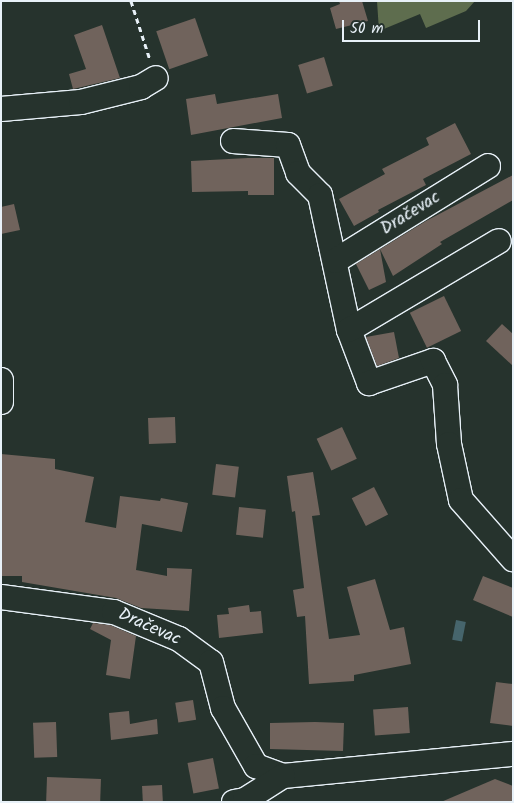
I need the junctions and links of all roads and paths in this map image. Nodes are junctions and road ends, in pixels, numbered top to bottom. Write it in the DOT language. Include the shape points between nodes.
graph roads {
  1 [pos="131,1"];
  2 [pos="156,78"];
  3 [pos="1,109"];
  4 [pos="233,142"];
  5 [pos="488,166"];
  6 [pos="499,241"];
  7 [pos="335,261"];
  8 [pos="349,330"];
  9 [pos="1,380"];
  10 [pos="1,402"];
  11 [pos="513,559"];
  12 [pos="1,597"];
  13 [pos="513,754"];
  14 [pos="282,776"];
  15 [pos="234,802"];
  1 -- 2 [label="path"];
  2 -- 3 [label="street" via="141,87 81,102"];
  4 -- 7 [label="street" via="288,145 298,173 320,195"];
  5 -- 7 [label="street, Dračevac"];
  6 -- 8 [label="street"];
  7 -- 8 [label="street"];
  8 -- 11 [label="street" via="369,382 433,361 445,385 449,444 462,500"];
  9 -- 10 [label="street"];
  12 -- 14 [label="street, Dračevac" via="114,612 179,639 211,662 223,708 256,766"];
  13 -- 14 [label="street, Dračevac"];
  14 -- 15 [label="street, Dračevac" via="246,800"];
}
